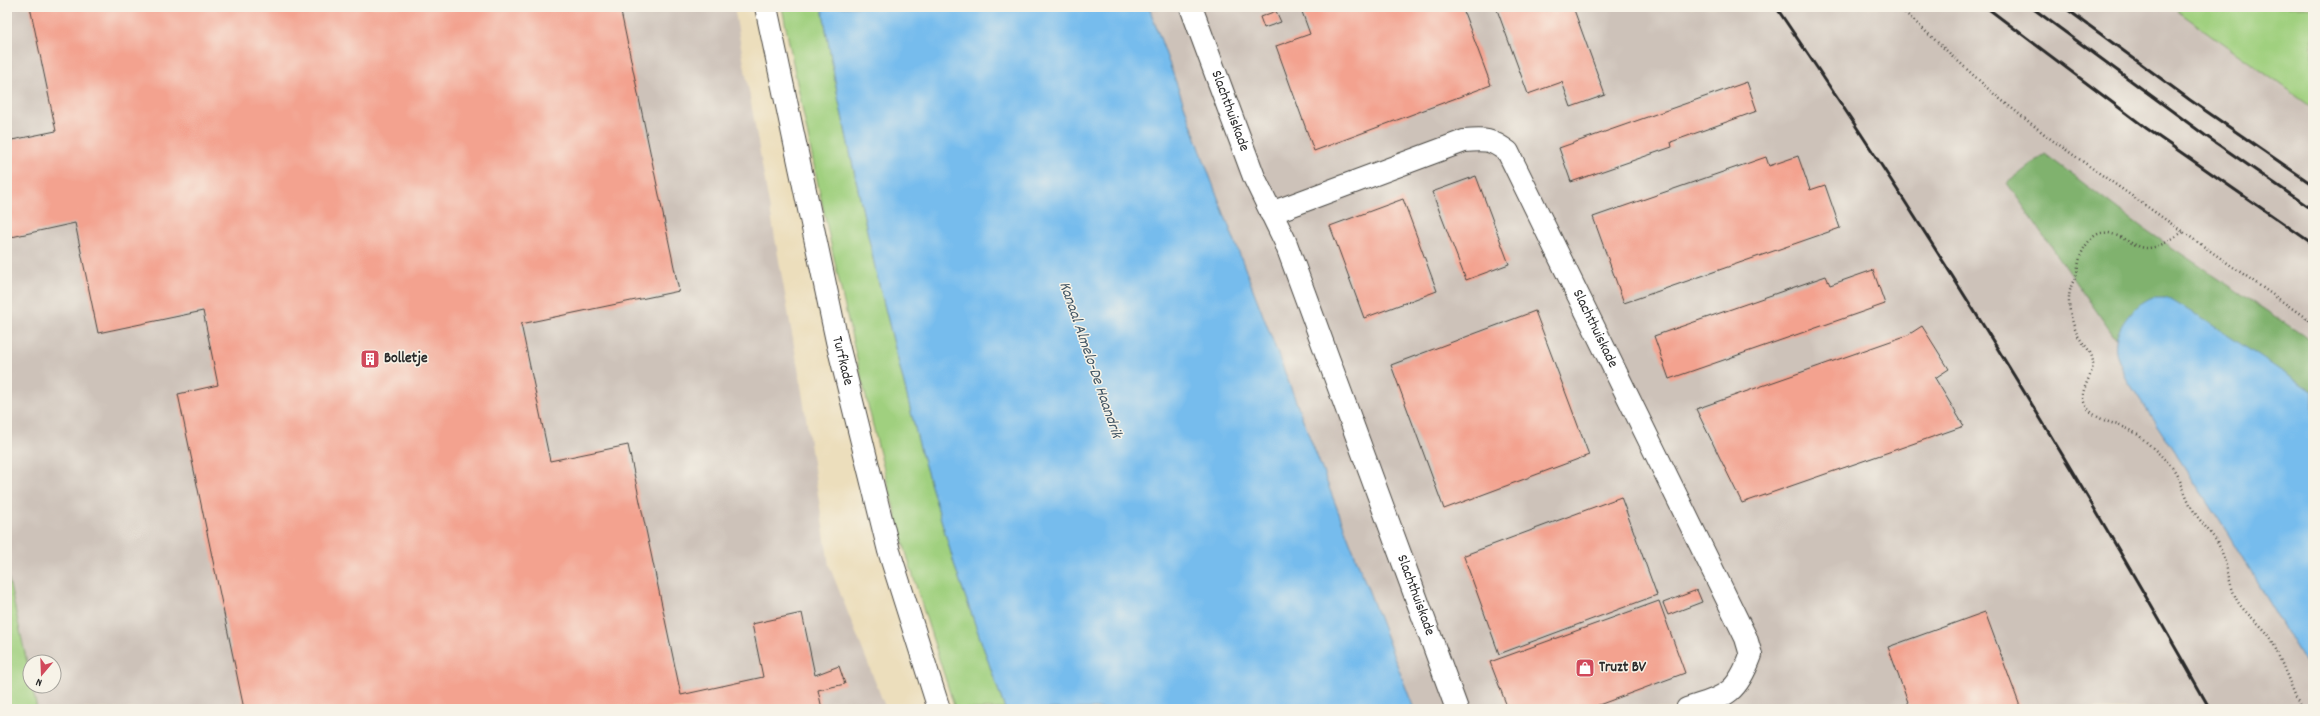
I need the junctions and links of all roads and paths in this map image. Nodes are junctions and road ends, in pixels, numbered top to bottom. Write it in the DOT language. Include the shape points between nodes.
graph roads {
  1 [pos="766,7"];
  2 [pos="1191,7"];
  3 [pos="1899,7"];
  4 [pos="1271,213"];
  5 [pos="2183,232"];
  6 [pos="2313,323"];
  7 [pos="938,709"];
  8 [pos="1457,709"];
  9 [pos="1687,709"];
  10 [pos="2301,709"];
  1 -- 7 [label="street, Turfkade" via="839,348 889,551"];
  2 -- 4 [label="street, Slachthuiskade" via="1254,177"];
  3 -- 5 [label="path" via="1995,96 2052,140"];
  4 -- 8 [label="street, Slachthuiskade" via="1288,249"];
  4 -- 9 [label="street, Slachthuiskade" via="1464,141 1495,142 1508,152 1746,638 1751,655 1736,686 1719,698"];
  5 -- 6 [label="path"];
  5 -- 10 [label="path" via="2149,248 2104,232 2093,237 2079,257 2070,289 2070,313 2078,335 2092,354 2093,364 2084,391 2084,401 2090,411 2100,418 2134,432 2171,466 2192,508 2220,548 2239,604 2272,640"];
}
